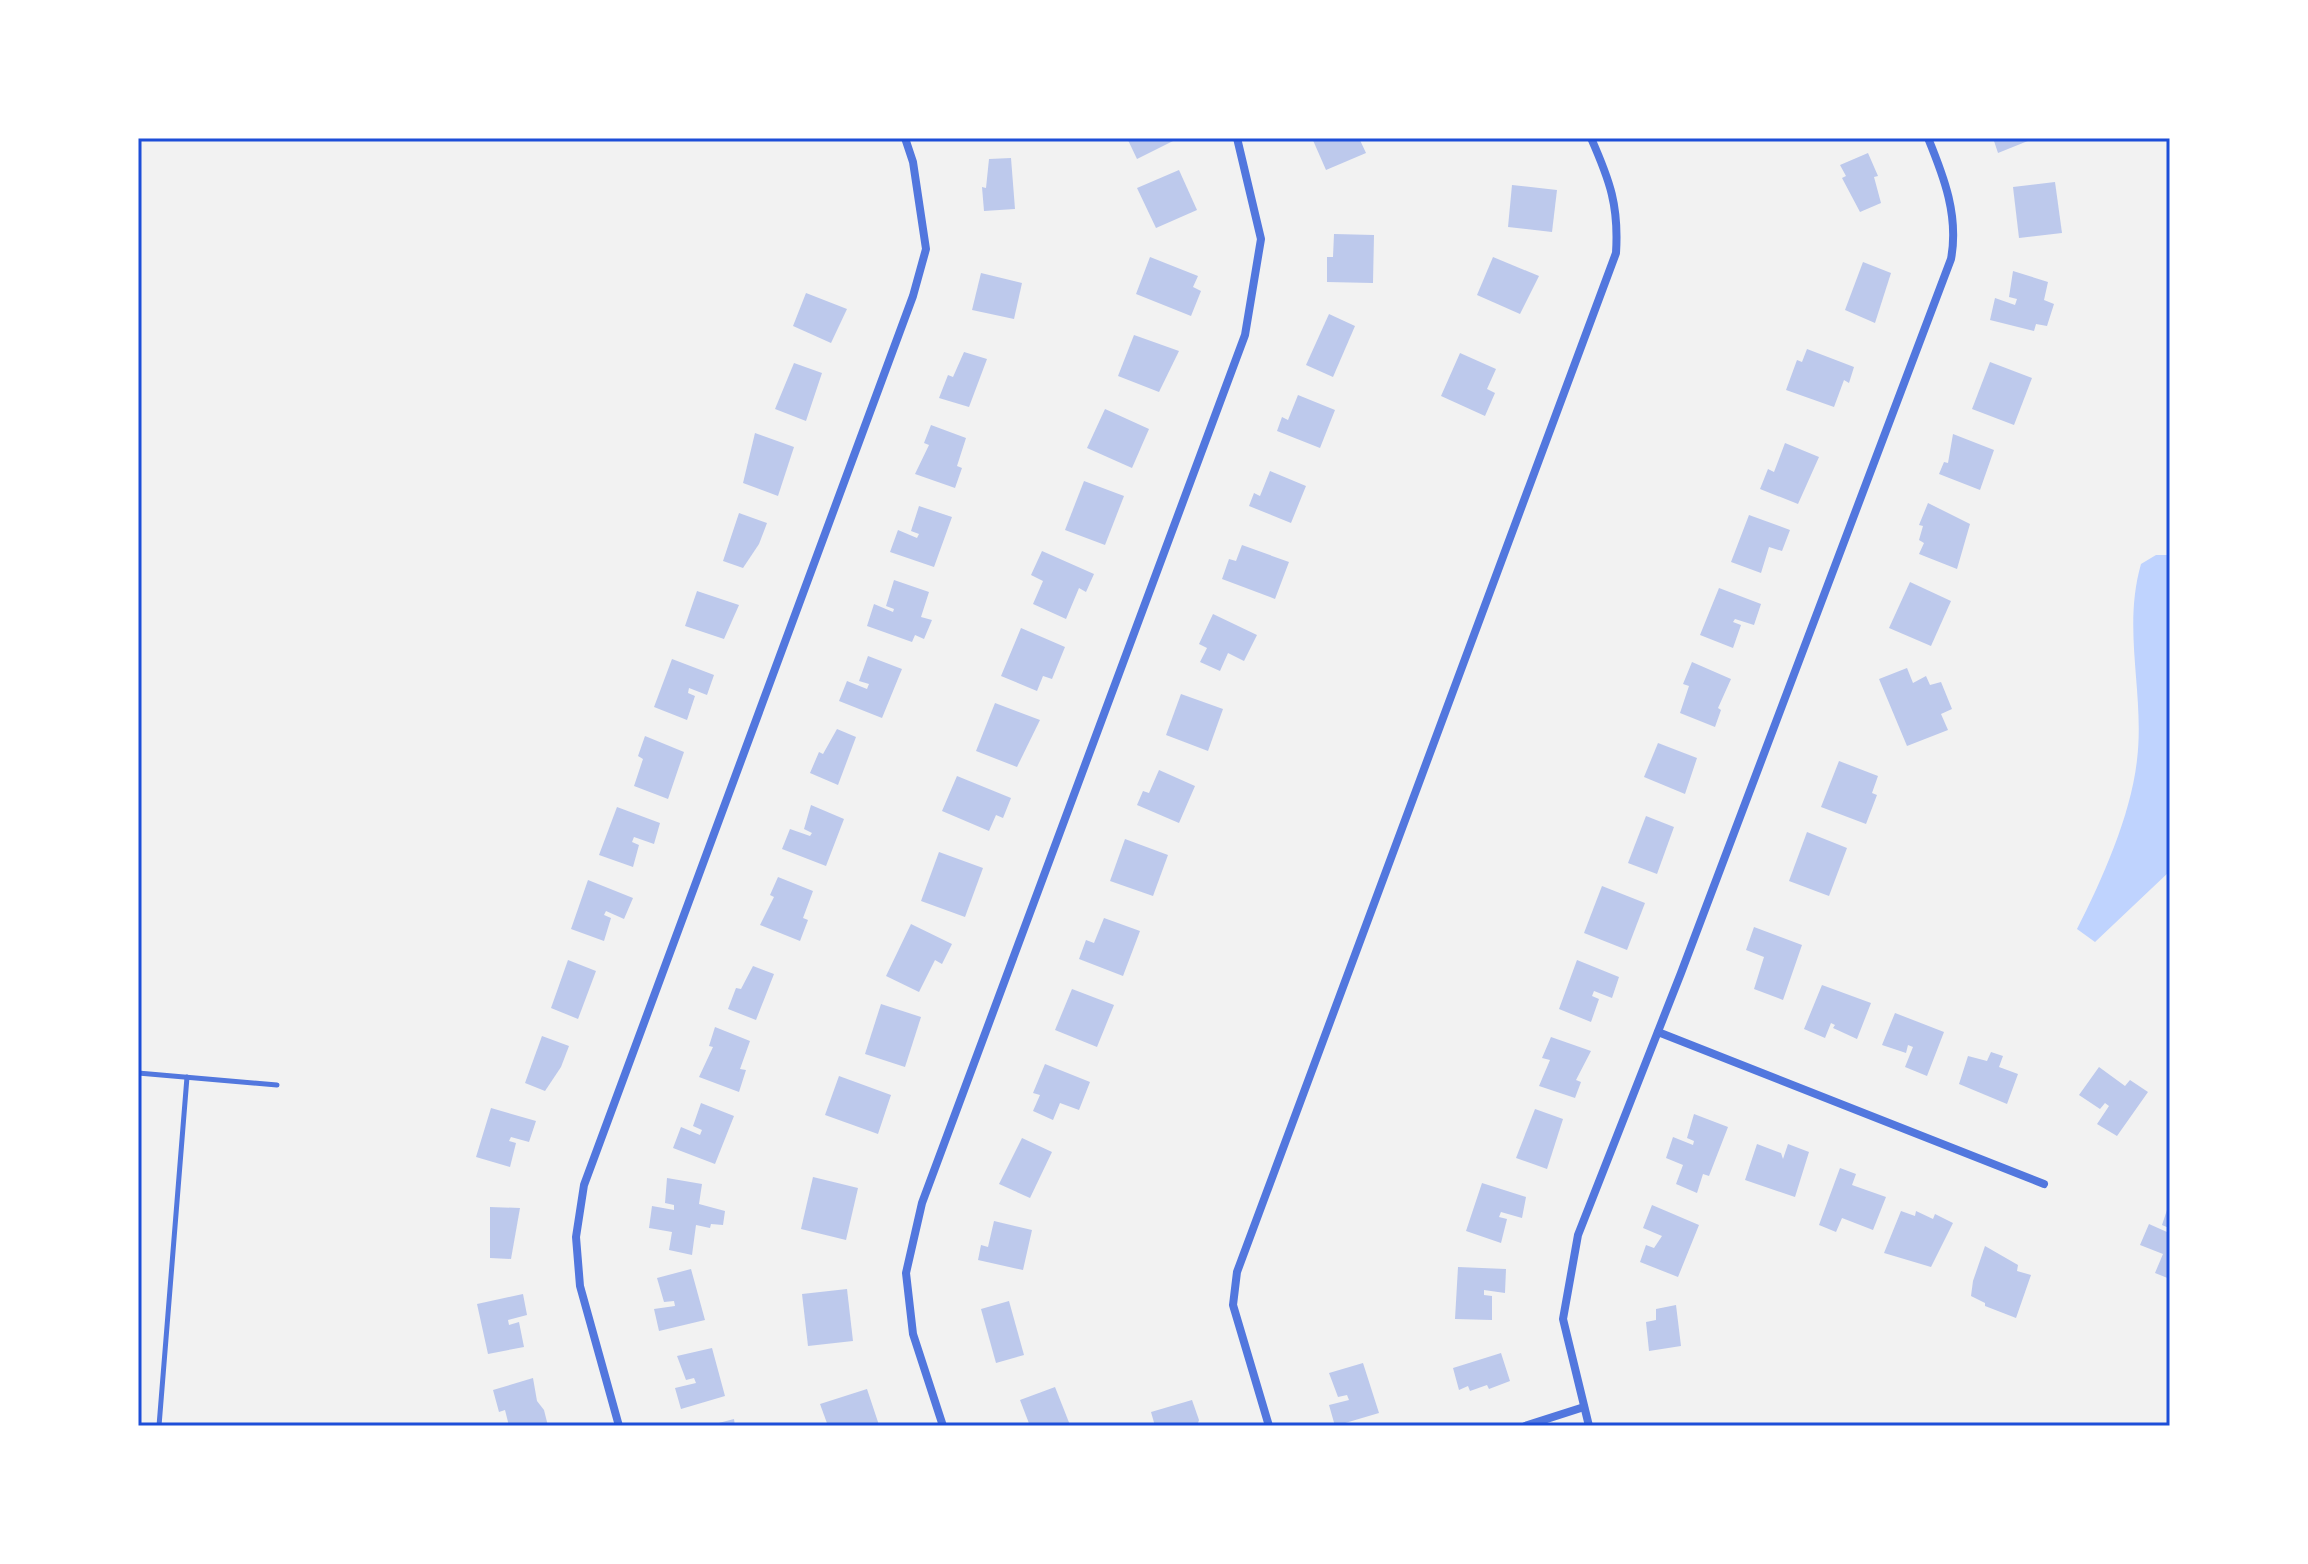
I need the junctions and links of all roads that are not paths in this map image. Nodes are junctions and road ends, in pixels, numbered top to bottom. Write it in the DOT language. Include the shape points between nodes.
graph roads {
  1 [pos="905,138"];
  2 [pos="1237,138"];
  3 [pos="1591,138"];
  4 [pos="1928,138"];
  5 [pos="1658,1032"];
  6 [pos="138,1073"];
  7 [pos="187,1077"];
  8 [pos="277,1085"];
  9 [pos="2044,1184"];
  10 [pos="1584,1407"];
  11 [pos="159,1426"];
  12 [pos="619,1426"];
  13 [pos="943,1426"];
  14 [pos="1269,1426"];
  15 [pos="1525,1426"];
  16 [pos="1589,1426"];
  1 -- 12 [label="street" via="926,249 913,296 584,1185 576,1237 580,1286"];
  2 -- 13 [label="street" via="1261,239 1245,335 922,1203 906,1273 913,1334"];
  3 -- 14 [label="street" via="1613,187 1616,253 1237,1272 1233,1305"];
  4 -- 5 [label="street" via="1952,209 1951,259"];
  5 -- 9 [label="street"];
  5 -- 10 [label="street" via="1578,1235 1570,1270 1563,1319"];
  6 -- 7 [label="lane"];
  7 -- 8 [label="lane"];
  7 -- 11 [label="lane"];
  10 -- 15 [label="street"];
  10 -- 16 [label="street"];
}
